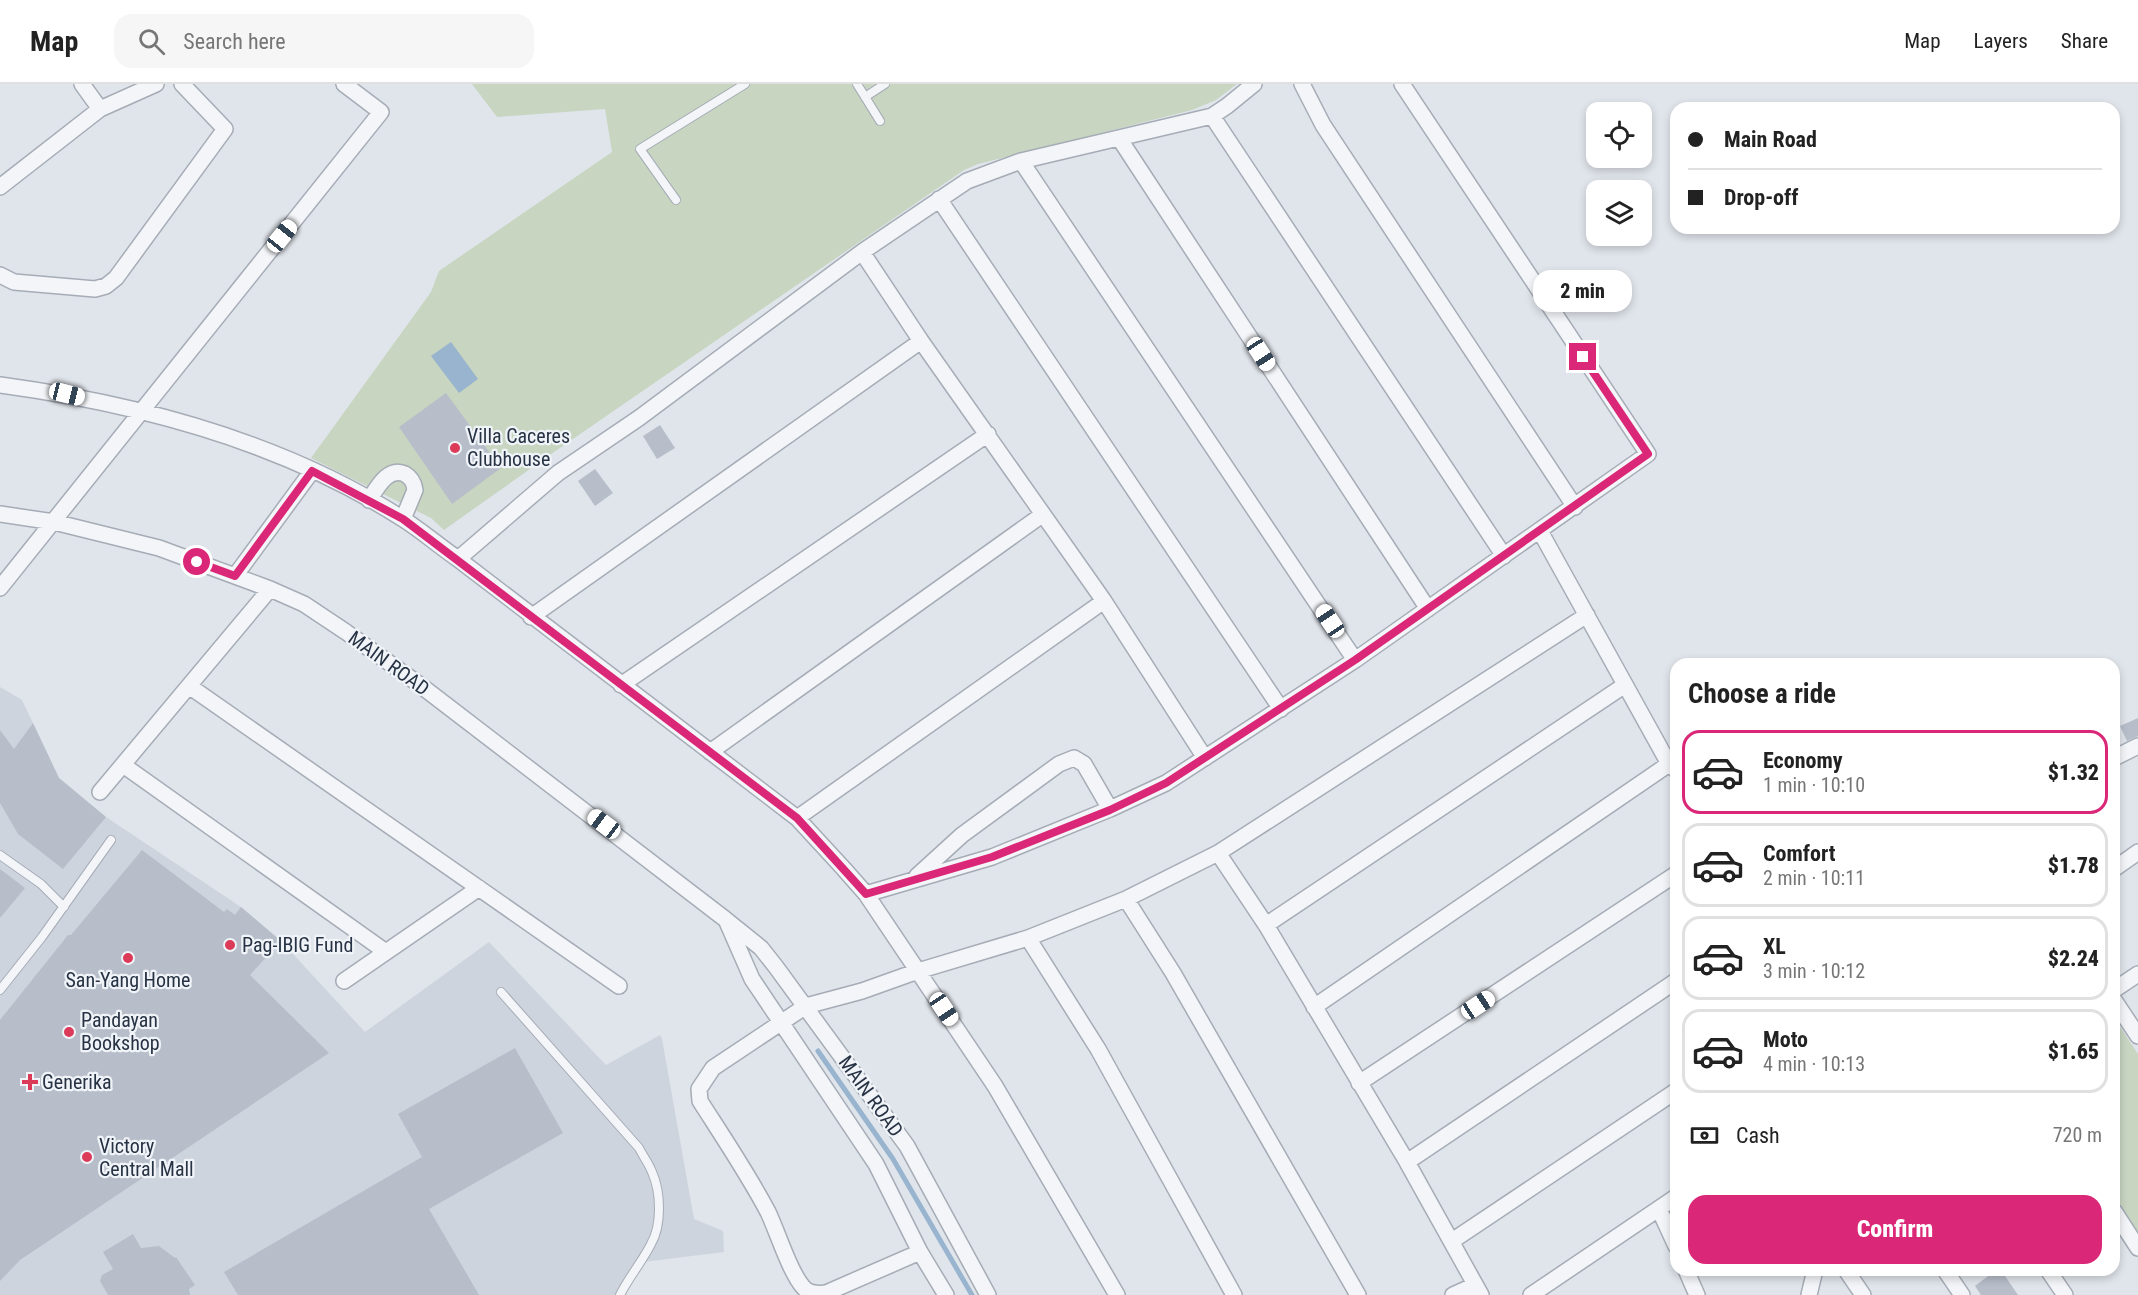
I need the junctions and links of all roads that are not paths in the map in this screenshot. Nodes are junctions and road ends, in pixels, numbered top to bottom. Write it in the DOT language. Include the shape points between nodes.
graph roads {
  1 [pos="82,84"];
  2 [pos="156,84"];
  3 [pos="182,84"];
  4 [pos="344,84"];
  5 [pos="745,84"];
  6 [pos="857,84"];
  7 [pos="885,84"];
  8 [pos="1254,84"];
  9 [pos="1302,84"];
  10 [pos="1402,84"];
  11 [pos="865,97"];
  12 [pos="100,109"];
  13 [pos="1212,116"];
  14 [pos="880,121"];
  15 [pos="1119,138"];
  16 [pos="1022,160"];
  17 [pos="0,187"];
  18 [pos="939,199"];
  19 [pos="676,200"];
  20 [pos="862,252"];
  21 [pos="0,275"];
  22 [pos="921,341"];
  23 [pos="0,385"];
  24 [pos="140,412"];
  25 [pos="988,434"];
  26 [pos="312,471"];
  27 [pos="369,500"];
  28 [pos="1575,507"];
  29 [pos="0,513"];
  30 [pos="1042,514"];
  31 [pos="403,519"];
  32 [pos="54,522"];
  33 [pos="1540,531"];
  34 [pos="1504,556"];
  35 [pos="458,559"];
  36 [pos="235,576"];
  37 [pos="0,588"];
  38 [pos="270,589"];
  39 [pos="1104,601"];
  40 [pos="1428,609"];
  41 [pos="1587,615"];
  42 [pos="531,617"];
  43 [pos="1355,660"];
  44 [pos="621,685"];
  45 [pos="1625,685"];
  46 [pos="189,686"];
  47 [pos="1281,709"];
  48 [pos="2138,746"];
  49 [pos="710,752"];
  50 [pos="2120,755"];
  51 [pos="1206,758"];
  52 [pos="1670,764"];
  53 [pos="123,765"];
  54 [pos="1670,768"];
  55 [pos="100,792"];
  56 [pos="1110,810"];
  57 [pos="797,818"];
  58 [pos="111,840"];
  59 [pos="2138,852"];
  60 [pos="1218,853"];
  61 [pos="0,855"];
  62 [pos="2120,865"];
  63 [pos="1670,878"];
  64 [pos="914,879"];
  65 [pos="479,888"];
  66 [pos="866,894"];
  67 [pos="1126,899"];
  68 [pos="64,907"];
  69 [pos="725,919"];
  70 [pos="1266,925"];
  71 [pos="1028,938"];
  72 [pos="386,952"];
  73 [pos="918,971"];
  74 [pos="2138,974"];
  75 [pos="344,981"];
  76 [pos="1670,985"];
  77 [pos="620,986"];
  78 [pos="2120,986"];
  79 [pos="0,990"];
  80 [pos="501,992"];
  81 [pos="806,1006"];
  82 [pos="1314,1007"];
  83 [pos="2120,1009"];
  84 [pos="780,1023"];
  85 [pos="2138,1036"];
  86 [pos="1359,1083"];
  87 [pos="1670,1095"];
  88 [pos="1407,1162"];
  89 [pos="1670,1201"];
  90 [pos="1659,1209"];
  91 [pos="2120,1220"];
  92 [pos="1670,1233"];
  93 [pos="1452,1241"];
  94 [pos="2138,1248"];
  95 [pos="920,1252"];
  96 [pos="1689,1276"];
  97 [pos="1814,1276"];
  98 [pos="1850,1276"];
  99 [pos="1949,1276"];
  100 [pos="2052,1276"];
  101 [pos="1478,1290"];
  102 [pos="620,1295"];
  103 [pos="946,1295"];
  104 [pos="988,1295"];
  105 [pos="1117,1295"];
  106 [pos="1234,1295"];
  107 [pos="1358,1295"];
  108 [pos="1453,1295"];
  109 [pos="1531,1295"];
  110 [pos="1697,1295"];
  111 [pos="1809,1295"];
  112 [pos="1863,1295"];
  113 [pos="1962,1295"];
  114 [pos="2065,1295"];
  1 -- 12 [label="street"];
  2 -- 12 [label="street"];
  3 -- 21 [label="street" via="225,129 116,278 95,289 14,282"];
  4 -- 24 [label="street" via="381,112"];
  5 -- 19 [label="lane" via="640,149"];
  6 -- 11 [label="lane"];
  7 -- 11 [label="lane"];
  8 -- 13 [label="street"];
  9 -- 28 [label="street" via="1323,125"];
  10 -- 28 [label="street" via="1648,454"];
  11 -- 14 [label="lane"];
  12 -- 17 [label="street"];
  13 -- 15 [label="street"];
  13 -- 34 [label="street"];
  15 -- 16 [label="street"];
  15 -- 40 [label="street"];
  16 -- 18 [label="street" via="968,180"];
  16 -- 43 [label="street"];
  18 -- 20 [label="street"];
  18 -- 47 [label="street"];
  20 -- 22 [label="street"];
  20 -- 35 [label="street" via="639,418 558,473"];
  22 -- 25 [label="street"];
  22 -- 42 [label="street"];
  23 -- 24 [label="street" via="67,394"];
  24 -- 26 [label="street" via="242,441"];
  24 -- 32 [label="street"];
  25 -- 30 [label="street"];
  25 -- 44 [label="street"];
  26 -- 27 [label="street"];
  26 -- 36 [label="street"];
  27 -- 31 [label="street"];
  27 -- 31 [label="street" via="387,476 397,472 408,476 415,495"];
  28 -- 33 [label="street"];
  29 -- 32 [label="street, MAIN ROAD"];
  30 -- 39 [label="street"];
  30 -- 49 [label="street"];
  31 -- 35 [label="street"];
  32 -- 36 [label="street, MAIN ROAD" via="159,548"];
  32 -- 37 [label="street"];
  33 -- 34 [label="street"];
  33 -- 41 [label="street"];
  34 -- 40 [label="street"];
  35 -- 42 [label="street"];
  36 -- 38 [label="street, MAIN ROAD"];
  38 -- 46 [label="street"];
  38 -- 69 [label="street, MAIN ROAD" via="312,610 420,685"];
  39 -- 51 [label="street"];
  39 -- 57 [label="street"];
  40 -- 43 [label="street"];
  41 -- 45 [label="street"];
  41 -- 60 [label="street"];
  42 -- 44 [label="street"];
  43 -- 47 [label="street"];
  44 -- 49 [label="street"];
  45 -- 52 [label="street"];
  45 -- 70 [label="street"];
  46 -- 53 [label="street"];
  46 -- 65 [label="street"];
  47 -- 51 [label="street"];
  48 -- 50 [label="street"];
  49 -- 57 [label="street"];
  51 -- 56 [label="street"];
  53 -- 55 [label="street"];
  53 -- 72 [label="street"];
  54 -- 82 [label="street"];
  56 -- 64 [label="street" via="992,857"];
  56 -- 64 [label="street" via="1084,764 1074,758 1059,764 962,835"];
  57 -- 66 [label="street"];
  58 -- 68 [label="lane"];
  59 -- 62 [label="street"];
  60 -- 67 [label="street"];
  60 -- 70 [label="street"];
  61 -- 68 [label="lane" via="41,884"];
  63 -- 86 [label="street"];
  64 -- 66 [label="street"];
  65 -- 72 [label="street"];
  65 -- 77 [label="street"];
  66 -- 73 [label="street"];
  67 -- 71 [label="street"];
  67 -- 107 [label="street" via="1173,972"];
  68 -- 79 [label="lane"];
  69 -- 81 [label="street, MAIN ROAD" via="761,948"];
  69 -- 84 [label="street, MAIN ROAD" via="752,979"];
  70 -- 82 [label="street"];
  71 -- 73 [label="street"];
  71 -- 106 [label="street" via="1098,1049"];
  72 -- 75 [label="street"];
  73 -- 81 [label="street"];
  73 -- 105 [label="street" via="995,1086"];
  74 -- 78 [label="street"];
  76 -- 88 [label="street"];
  80 -- 102 [label="lane" via="639,1148 653,1173 658,1222 652,1243"];
  81 -- 84 [label="street"];
  81 -- 104 [label="street, MAIN ROAD" via="907,1146"];
  82 -- 86 [label="street"];
  83 -- 85 [label="street"];
  84 -- 95 [label="street, MAIN ROAD" via="876,1164"];
  84 -- 95 [label="street" via="713,1068 699,1089 700,1101 761,1200 795,1274 805,1289 826,1293"];
  86 -- 88 [label="street"];
  87 -- 93 [label="street"];
  88 -- 93 [label="street"];
  89 -- 90 [label="street"];
  90 -- 92 [label="street"];
  90 -- 109 [label="street"];
  91 -- 94 [label="street"];
  93 -- 101 [label="street"];
  95 -- 103 [label="street, MAIN ROAD"];
  96 -- 110 [label="street"];
  97 -- 111 [label="street"];
  98 -- 112 [label="street"];
  99 -- 113 [label="street"];
  100 -- 114 [label="street"];
  101 -- 108 [label="street"];
}
